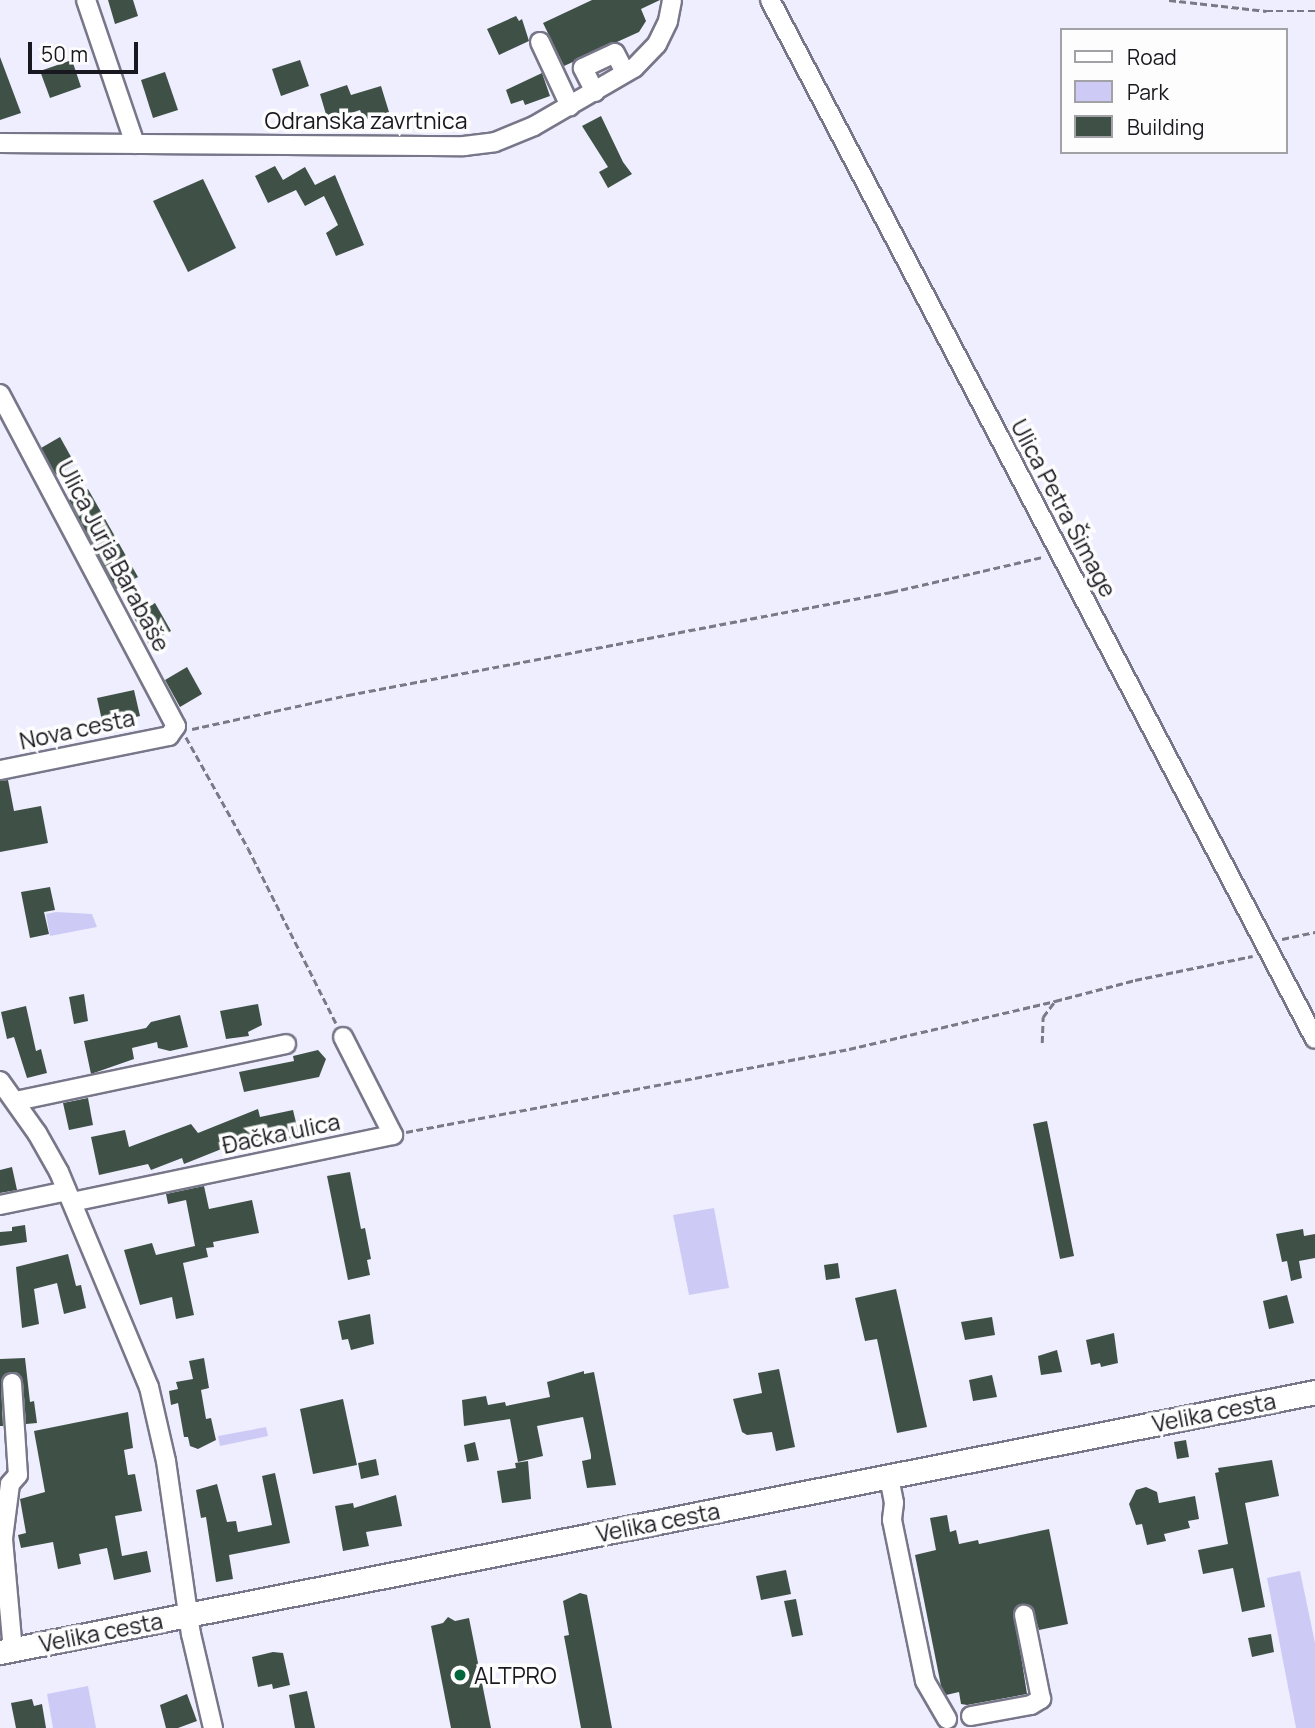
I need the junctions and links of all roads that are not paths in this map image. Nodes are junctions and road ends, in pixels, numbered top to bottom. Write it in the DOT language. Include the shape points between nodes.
graph roads {
  1 [pos="86,0"];
  2 [pos="672,0"];
  3 [pos="770,0"];
  4 [pos="540,42"];
  5 [pos="625,73"];
  6 [pos="595,92"];
  7 [pos="570,106"];
  8 [pos="0,143"];
  9 [pos="135,144"];
  10 [pos="0,394"];
  11 [pos="164,737"];
  12 [pos="0,770"];
  13 [pos="343,1037"];
  14 [pos="1315,1039"];
  15 [pos="286,1044"];
  16 [pos="0,1081"];
  17 [pos="16,1101"];
  18 [pos="69,1197"];
  19 [pos="0,1205"];
  20 [pos="12,1383"];
  21 [pos="1315,1392"];
  22 [pos="889,1477"];
  23 [pos="189,1615"];
  24 [pos="1024,1615"];
  25 [pos="7,1651"];
  26 [pos="976,1722"];
  27 [pos="944,1724"];
  28 [pos="213,1728"];
  1 -- 9 [label="street"];
  2 -- 5 [label="street, Odranska zavrtnica" via="657,44"];
  3 -- 14 [label="street, Ulica Petra Šimage"];
  4 -- 7 [label="street"];
  5 -- 6 [label="street, Odranska zavrtnica"];
  5 -- 6 [label="street" via="615,53 583,68"];
  6 -- 7 [label="street, Odranska zavrtnica"];
  7 -- 9 [label="street, Odranska zavrtnica" via="495,142 464,146"];
  8 -- 9 [label="street, Odranska zavrtnica"];
  10 -- 11 [label="street, Ulica Jurja Barabaše" via="174,718 175,730"];
  11 -- 12 [label="street, Nova cesta"];
  13 -- 18 [label="street, Đačka ulica" via="393,1135"];
  15 -- 17 [label="street"];
  16 -- 17 [label="street"];
  17 -- 18 [label="street"];
  18 -- 19 [label="street, Đačka ulica"];
  18 -- 23 [label="street" via="149,1387 166,1461"];
  20 -- 25 [label="street" via="18,1475 10,1484 3,1539"];
  21 -- 22 [label="main road, Velika cesta"];
  22 -- 23 [label="main road, Velika cesta"];
  22 -- 27 [label="street" via="892,1520 925,1681"];
  23 -- 25 [label="main road, Velika cesta"];
  23 -- 28 [label="street"];
  24 -- 26 [label="street" via="1041,1699"];
  26 -- 27 [label="street" via="958,1714"];
}
